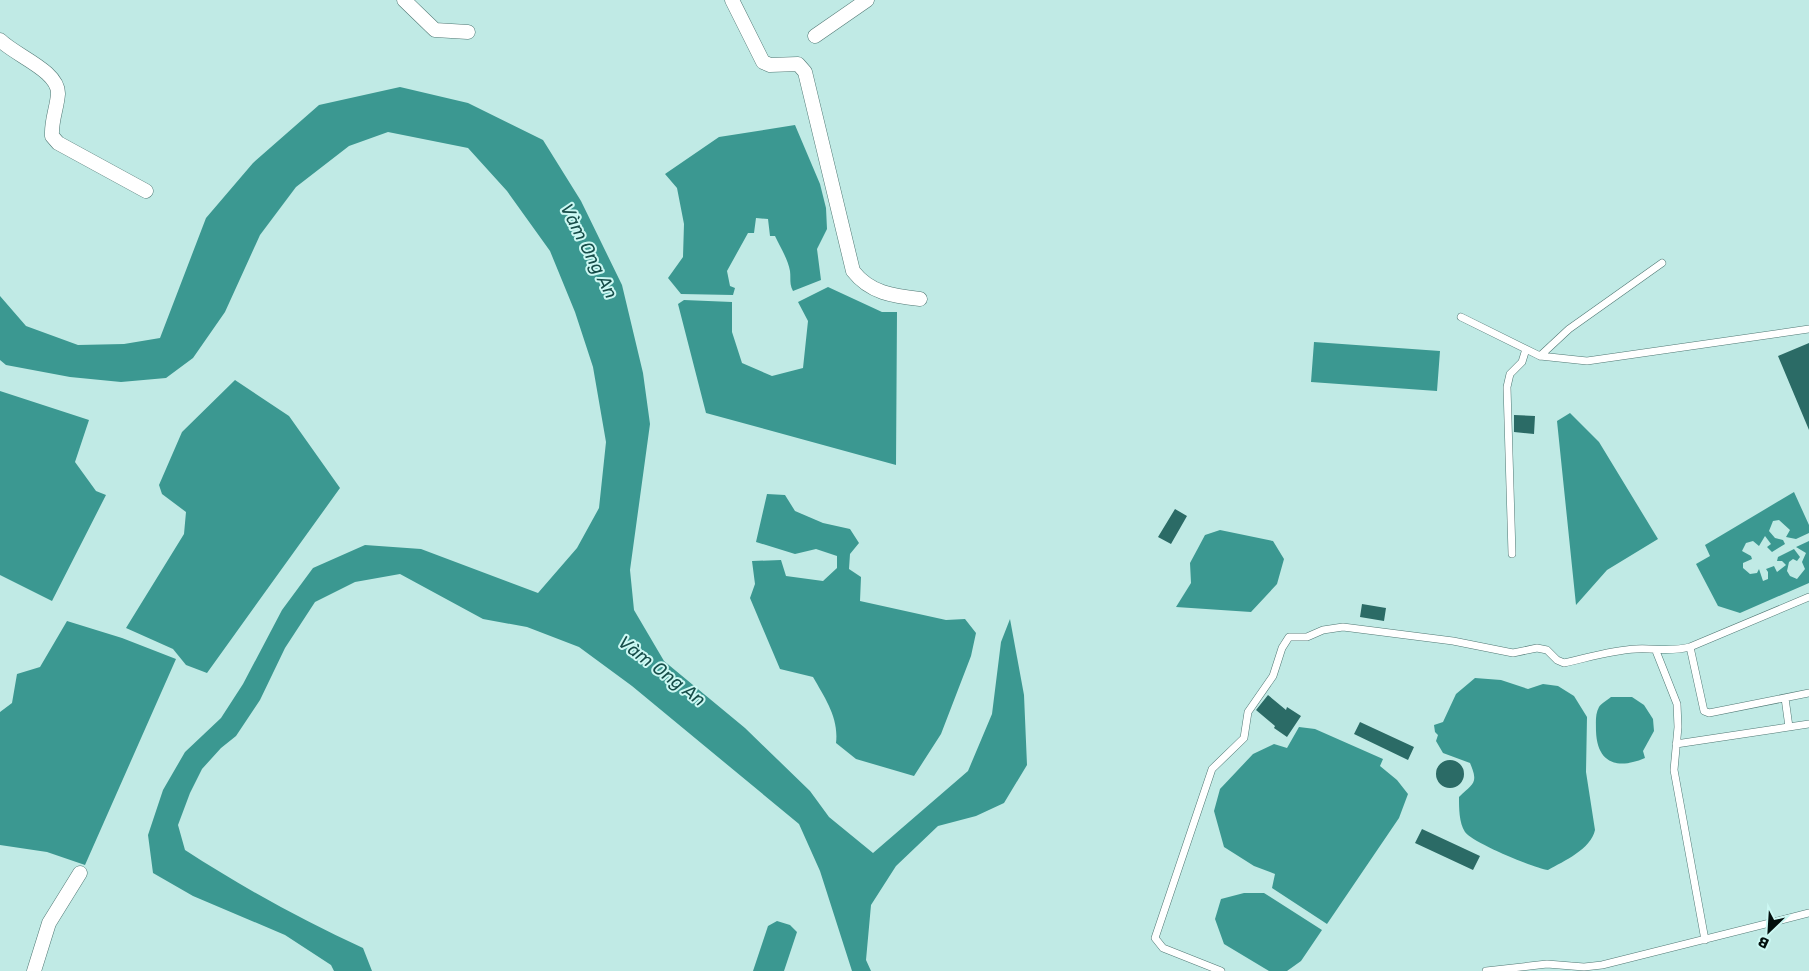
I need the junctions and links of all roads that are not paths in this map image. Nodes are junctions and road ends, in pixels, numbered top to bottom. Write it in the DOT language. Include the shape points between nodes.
graph roads {
  1 [pos="404,0"];
  2 [pos="732,0"];
  3 [pos="867,0"];
  4 [pos="468,32"];
  5 [pos="815,36"];
  6 [pos="0,40"];
  7 [pos="146,191"];
  8 [pos="1662,263"];
  9 [pos="920,299"];
  10 [pos="1461,317"];
  11 [pos="1809,329"];
  12 [pos="1526,349"];
  13 [pos="1540,356"];
  14 [pos="1512,554"];
  15 [pos="1809,598"];
  16 [pos="1690,647"];
  17 [pos="1656,651"];
  18 [pos="1809,693"];
  19 [pos="1785,698"];
  20 [pos="1809,724"];
  21 [pos="1789,727"];
  22 [pos="1676,744"];
  23 [pos="80,873"];
  24 [pos="1809,913"];
  25 [pos="1705,940"];
  26 [pos="34,971"];
  27 [pos="1221,971"];
  28 [pos="1486,971"];
  1 -- 4 [label="street" via="435,30"];
  2 -- 9 [label="street" via="764,62 770,65 798,64 805,72 853,271 888,296"];
  3 -- 5 [label="street"];
  6 -- 7 [label="street" via="12,51 49,72 56,82 58,93 52,136 58,143"];
  8 -- 13 [label="lane" via="1569,329"];
  10 -- 12 [label="lane"];
  11 -- 13 [label="lane" via="1587,361"];
  12 -- 13 [label="lane"];
  12 -- 14 [label="lane" via="1522,362 1510,374 1507,387"];
  15 -- 16 [label="lane"];
  16 -- 17 [label="lane"];
  16 -- 19 [label="lane" via="1704,711 1709,713"];
  17 -- 22 [label="lane" via="1677,704"];
  17 -- 27 [label="lane" via="1619,651 1564,663 1547,650 1537,648 1514,653 1453,641 1343,627 1307,637 1290,637 1282,648 1273,676 1248,712 1244,738 1212,769 1155,938 1163,948"];
  18 -- 19 [label="lane"];
  19 -- 21 [label="lane"];
  20 -- 21 [label="lane"];
  21 -- 22 [label="lane"];
  22 -- 25 [label="lane" via="1674,770"];
  23 -- 26 [label="street" via="49,924"];
  24 -- 25 [label="lane"];
  25 -- 28 [label="lane" via="1602,965 1547,964"];
}
